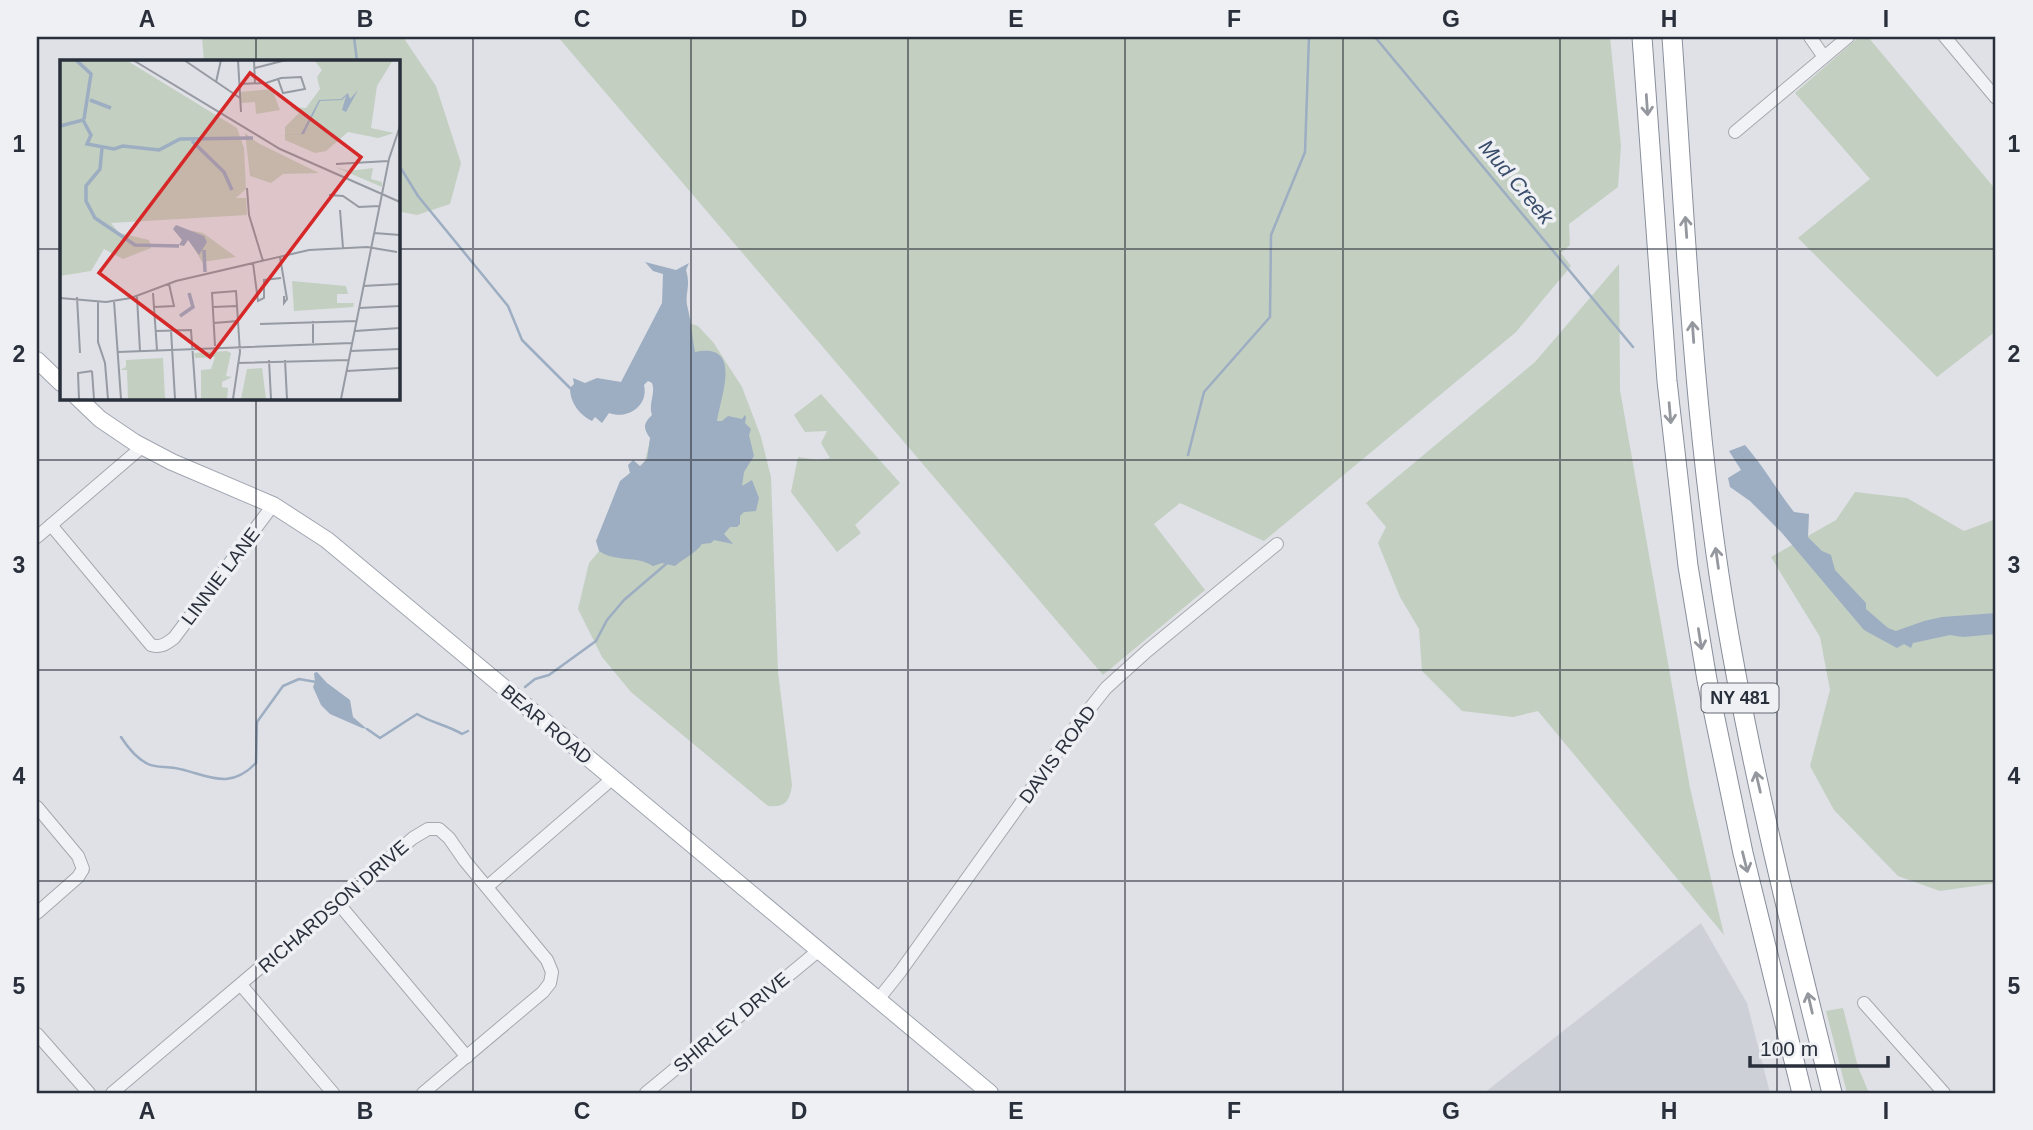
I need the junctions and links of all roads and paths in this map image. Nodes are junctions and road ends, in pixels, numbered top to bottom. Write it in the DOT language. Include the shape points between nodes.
graph roads {
  1 [pos="1642,37"];
  2 [pos="1672,37"];
  3 [pos="1810,37"];
  4 [pos="1848,37"];
  5 [pos="1945,37"];
  6 [pos="1824,57"];
  7 [pos="1994,90"];
  8 [pos="1735,132"];
  9 [pos="37,360"];
  10 [pos="60,382"];
  11 [pos="79,399"];
  12 [pos="142,447"];
  13 [pos="273,505"];
  14 [pos="51,525"];
  15 [pos="37,537"];
  16 [pos="1277,544"];
  17 [pos="612,779"];
  18 [pos="37,807"];
  19 [pos="488,886"];
  20 [pos="338,903"];
  21 [pos="37,913"];
  22 [pos="818,951"];
  23 [pos="241,985"];
  24 [pos="877,1001"];
  25 [pos="1864,1003"];
  26 [pos="37,1034"];
  27 [pos="467,1056"];
  28 [pos="89,1093"];
  29 [pos="112,1093"];
  30 [pos="333,1093"];
  31 [pos="423,1093"];
  32 [pos="646,1093"];
  33 [pos="989,1093"];
  34 [pos="1802,1093"];
  35 [pos="1832,1093"];
  36 [pos="1944,1093"];
  1 -- 34 [label="highway, NY 481, one-way" via="1669,405 1688,566 1743,853"];
  35 -- 2 [label="highway, NY 481, one-way" via="1755,769 1721,592 1699,415"];
  3 -- 6 [label="street"];
  4 -- 6 [label="street"];
  5 -- 7 [label="street"];
  6 -- 8 [label="street"];
  9 -- 10 [label="main road"];
  11 -- 12 [label="main road, BEAR ROAD"];
  12 -- 13 [label="main road, BEAR ROAD"];
  12 -- 14 [label="street"];
  13 -- 14 [label="street, LINNIE LANE" via="174,638 158,647 151,645"];
  13 -- 17 [label="main road, BEAR ROAD" via="363,569"];
  14 -- 15 [label="street"];
  16 -- 24 [label="street, DAVIS ROAD" via="1106,688"];
  17 -- 19 [label="street"];
  17 -- 22 [label="main road, BEAR ROAD"];
  18 -- 21 [label="street" via="78,856 83,869"];
  19 -- 20 [label="street, RICHARDSON DRIVE" via="449,838 439,829 428,829"];
  19 -- 27 [label="street" via="552,972 543,992"];
  20 -- 23 [label="street, RICHARDSON DRIVE"];
  20 -- 27 [label="street"];
  22 -- 24 [label="main road, BEAR ROAD"];
  22 -- 32 [label="street, SHIRLEY DRIVE"];
  23 -- 29 [label="street, RICHARDSON DRIVE"];
  23 -- 30 [label="street"];
  24 -- 33 [label="main road, BEAR ROAD"];
  25 -- 36 [label="street"];
  26 -- 28 [label="street"];
  27 -- 31 [label="street"];
}
